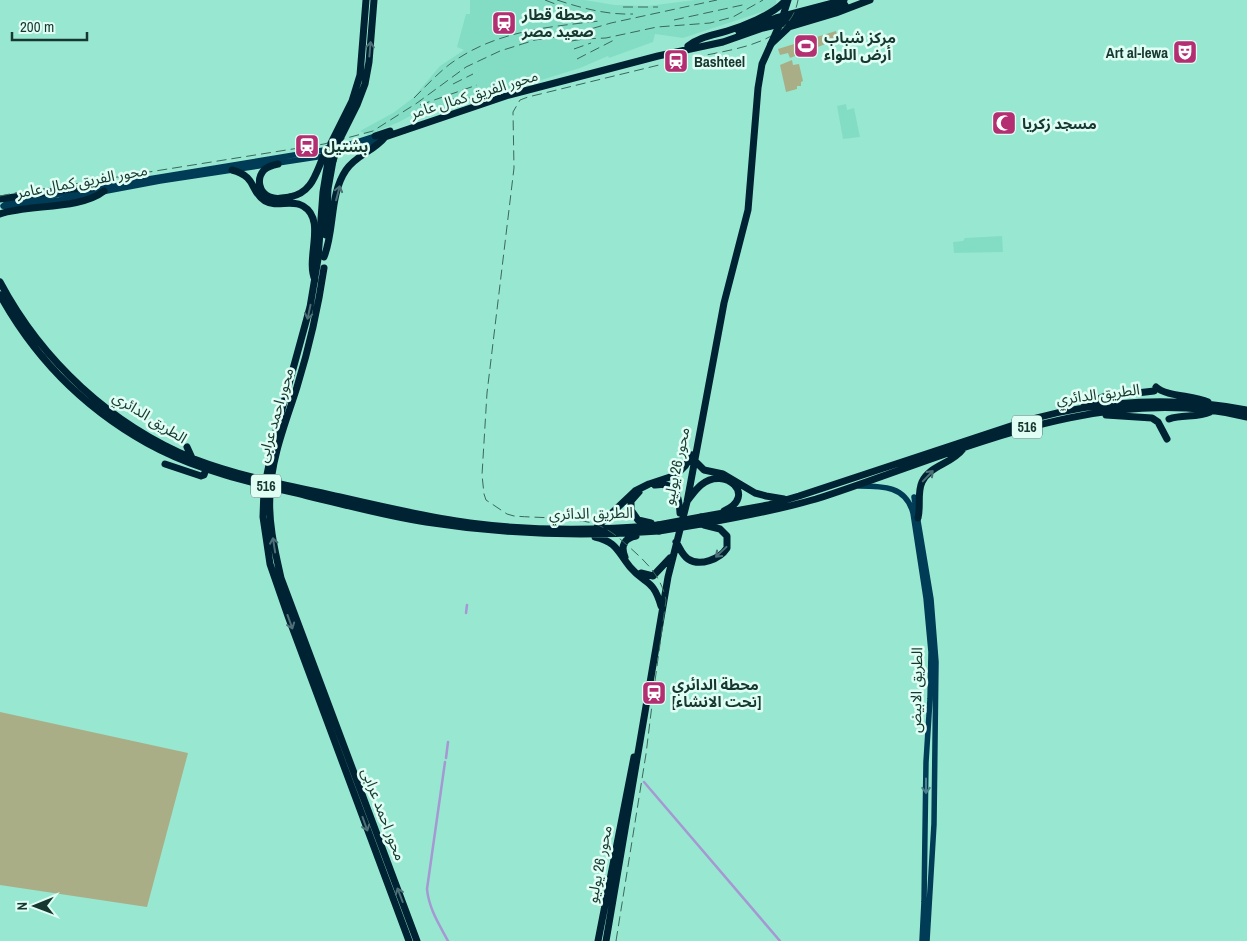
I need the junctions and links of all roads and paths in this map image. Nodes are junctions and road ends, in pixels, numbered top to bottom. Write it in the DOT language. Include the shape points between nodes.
graph roads {
  1 [pos="366,0"];
  2 [pos="374,0"];
  3 [pos="830,0"];
  4 [pos="844,0"];
  5 [pos="860,0"];
  6 [pos="870,0"];
  7 [pos="784,1"];
  8 [pos="807,10"];
  9 [pos="771,44"];
  10 [pos="688,46"];
  11 [pos="651,56"];
  12 [pos="756,88"];
  13 [pos="409,127"];
  14 [pos="375,136"];
  15 [pos="385,137"];
  16 [pos="331,143"];
  17 [pos="324,153"];
  18 [pos="315,155"];
  19 [pos="278,164"];
  20 [pos="232,170"];
  21 [pos="91,188"];
  22 [pos="104,190"];
  23 [pos="0,199"];
  24 [pos="0,214"];
  25 [pos="324,257"];
  26 [pos="315,280"];
  27 [pos="0,282"];
  28 [pos="2,295"];
  29 [pos="1144,405"];
  30 [pos="1213,408"];
  31 [pos="1079,409"];
  32 [pos="1096,413"];
  33 [pos="1245,414"];
  34 [pos="1169,420"];
  35 [pos="1167,439"];
  36 [pos="161,447"];
  37 [pos="187,447"];
  38 [pos="964,448"];
  39 [pos="194,458"];
  40 [pos="694,458"];
  41 [pos="212,459"];
  42 [pos="913,462"];
  43 [pos="164,464"];
  44 [pos="897,468"];
  45 [pos="206,469"];
  46 [pos="855,486"];
  47 [pos="815,495"];
  48 [pos="790,499"];
  49 [pos="801,500"];
  50 [pos="686,502"];
  51 [pos="911,505"];
  52 [pos="377,509"];
  53 [pos="680,513"];
  54 [pos="918,518"];
  55 [pos="701,521"];
  56 [pos="659,528"];
  57 [pos="595,532"];
  58 [pos="676,542"];
  59 [pos="670,558"];
  60 [pos="660,606"];
  61 [pos="926,762"];
  62 [pos="935,762"];
  63 [pos="926,771"];
  64 [pos="934,771"];
  65 [pos="409,941"];
  66 [pos="417,941"];
  67 [pos="598,941"];
  68 [pos="606,941"];
  69 [pos="922,941"];
  70 [pos="927,941"];
  1 -- 16 [label="highway, محور احمد عرابى, bridge" via="359,80"];
  25 -- 2 [label="highway, محور احمد عرابى, one-way, bridge" via="333,161 365,84"];
  3 -- 8 [label="highway"];
  4 -- 8 [label="highway, محور الفريق كمال عامر"];
  5 -- 8 [label="highway, محور الفريق كمال عامر"];
  6 -- 9 [label="highway" via="789,27"];
  7 -- 9 [label="highway, محور 26 يوليو, bridge" via="782,19"];
  7 -- 10 [label="highway" via="767,14 696,40"];
  7 -- 12 [label="highway, محور 26 يوليو" via="758,63"];
  8 -- 10 [label="highway, محور الفريق كمال عامر"];
  8 -- 11 [label="highway, محور الفريق كمال عامر" via="792,21 723,42"];
  9 -- 12 [label="highway, محور 26 يوليو"];
  10 -- 11 [label="highway, محور الفريق كمال عامر"];
  11 -- 13 [label="highway, محور الفريق كمال عامر"];
  12 -- 40 [label="highway, محور 26 يوليو" via="744,211 720,307"];
  13 -- 14 [label="highway, محور الفريق كمال عامر"];
  13 -- 15 [label="highway, محور الفريق كمال عامر"];
  14 -- 17 [label="main road, محور الفريق كمال عامر"];
  15 -- 17 [label="main road, محور الفريق كمال عامر" via="356,148"];
  25 -- 15 [label="highway, one-way" via="342,178 351,163"];
  16 -- 19 [label="highway, bridge" via="310,186 299,195 266,196 259,182 262,173"];
  16 -- 26 [label="highway, محور احمد عرابى, bridge"];
  17 -- 18 [label="main road, محور الفريق كمال عامر"];
  18 -- 19 [label="main road, محور الفريق كمال عامر"];
  18 -- 21 [label="main road, محور الفريق كمال عامر"];
  19 -- 20 [label="main road, محور الفريق كمال عامر"];
  20 -- 22 [label="main road, محور الفريق كمال عامر"];
  20 -- 26 [label="highway" via="248,177 265,201 298,204 311,213"];
  21 -- 22 [label="main road, محور الفريق كمال عامر" via="3,206 38,203"];
  21 -- 23 [label="highway"];
  22 -- 24 [label="highway" via="94,197 77,201"];
  66 -- 25 [label="highway, محور احمد عرابى, one-way, bridge" via="281,578 272,533 272,474 310,342"];
  26 -- 65 [label="highway, محور احمد عرابى, one-way, bridge" via="306,326 266,472 263,508 266,543 288,616"];
  27 -- 28 [label="highway, الطريق الدائري / 516"];
  28 -- 36 [label="highway, الطريق الدائري / 516" via="67,380"];
  29 -- 30 [label="highway, الطريق الدائري / 516"];
  29 -- 31 [label="highway, الطريق الدائري / 516"];
  29 -- 32 [label="highway, الطريق الدائري / 516"];
  30 -- 31 [label="highway" via="1203,399 1155,389 1103,397"];
  30 -- 33 [label="highway, الطريق الدائري / 516"];
  30 -- 34 [label="highway" via="1202,415"];
  31 -- 42 [label="highway, الطريق الدائري / 516" via="1032,419"];
  32 -- 35 [label="highway" via="1152,418 1158,422"];
  32 -- 38 [label="highway, الطريق الدائري / 516" via="1033,426"];
  36 -- 39 [label="highway, الطريق الدائري / 516"];
  36 -- 45 [label="highway, الطريق الدائري / 516"];
  37 -- 39 [label="highway"];
  38 -- 42 [label="highway, الطريق الدائري / 516"];
  54 -- 38 [label="highway, one-way" via="920,488 925,477"];
  39 -- 41 [label="highway"];
  39 -- 52 [label="highway, الطريق الدائري / 516" via="240,474"];
  40 -- 48 [label="highway" via="704,470 723,474 755,493"];
  40 -- 50 [label="highway, محور 26 يوليو"];
  40 -- 53 [label="highway, محور 26 يوليو"];
  40 -- 57 [label="highway" via="673,477 635,490"];
  42 -- 44 [label="highway, الطريق الدائري / 516"];
  43 -- 45 [label="highway" via="201,476"];
  44 -- 46 [label="highway, الطريق الدائري / 516"];
  44 -- 47 [label="highway, الطريق الدائري / 516"];
  45 -- 52 [label="highway, الطريق الدائري / 516" via="281,490"];
  46 -- 47 [label="highway, الطريق الدائري / 516"];
  46 -- 51 [label="main road" via="898,491"];
  47 -- 49 [label="highway, الطريق الدائري / 516"];
  48 -- 49 [label="highway, الطريق الدائري / 516"];
  48 -- 55 [label="highway, الطريق الدائري / 516"];
  49 -- 55 [label="highway, الطريق الدائري / 516"];
  50 -- 55 [label="highway" via="698,487 710,480 724,479 736,485 738,497 734,504"];
  50 -- 58 [label="highway, محور 26 يوليو"];
  51 -- 54 [label="main road, الطريق الابيض" via="914,497"];
  51 -- 61 [label="main road, الطريق الابيض" via="929,628 930,699"];
  52 -- 57 [label="highway, الطريق الدائري / 516" via="522,533"];
  53 -- 56 [label="highway" via="678,495 670,486 660,484 633,497 630,510 638,520"];
  53 -- 59 [label="highway, محور 26 يوليو"];
  54 -- 62 [label="main road, الطريق الابيض" via="935,641"];
  55 -- 56 [label="highway, الطريق الدائري / 516, bridge"];
  55 -- 58 [label="highway, one-way" via="725,532 726,550 706,562 692,561"];
  56 -- 57 [label="highway, الطريق الدائري / 516"];
  56 -- 59 [label="highway" via="628,538 624,541 623,552 634,568 648,576 653,576"];
  57 -- 60 [label="highway" via="612,543 631,568 649,582 655,589"];
  58 -- 68 [label="highway, محور 26 يوليو"];
  59 -- 60 [label="highway, محور 26 يوليو"];
  60 -- 67 [label="highway, محور 26 يوليو"];
  61 -- 62 [label="main road"];
  61 -- 63 [label="main road, الطريق الابيض"];
  62 -- 64 [label="main road, الطريق الابيض"];
  63 -- 64 [label="main road"];
  63 -- 69 [label="main road, الطريق الابيض, one-way"];
  64 -- 70 [label="main road, الطريق الابيض"];
}
